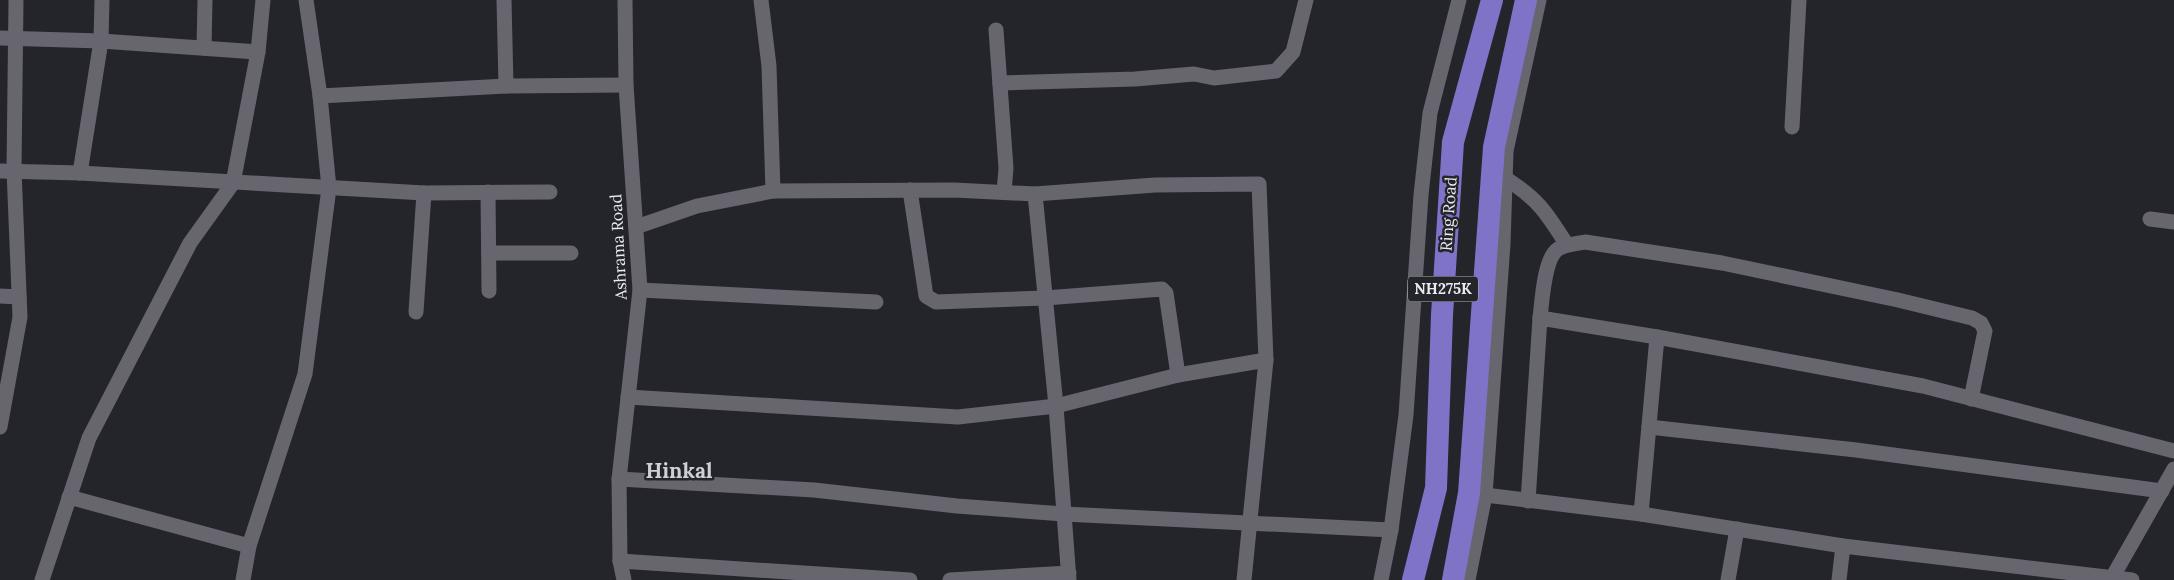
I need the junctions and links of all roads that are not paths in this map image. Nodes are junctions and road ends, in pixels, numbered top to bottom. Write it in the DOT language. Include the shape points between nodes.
graph roads {
  1 [pos="16,0"];
  2 [pos="102,0"];
  3 [pos="205,0"];
  4 [pos="263,0"];
  5 [pos="306,0"];
  6 [pos="504,0"];
  7 [pos="625,0"];
  8 [pos="761,0"];
  9 [pos="1306,0"];
  10 [pos="1459,0"];
  11 [pos="1492,0"];
  12 [pos="1526,0"];
  13 [pos="1539,0"];
  14 [pos="1799,0"];
  15 [pos="996,30"];
  16 [pos="8,38"];
  17 [pos="101,42"];
  18 [pos="204,48"];
  19 [pos="258,52"];
  20 [pos="1000,83"];
  21 [pos="626,85"];
  22 [pos="506,86"];
  23 [pos="320,96"];
  24 [pos="1792,127"];
  25 [pos="7,171"];
  26 [pos="80,173"];
  27 [pos="1505,178"];
  28 [pos="233,183"];
  29 [pos="329,188"];
  30 [pos="910,190"];
  31 [pos="773,191"];
  32 [pos="488,192"];
  33 [pos="550,192"];
  34 [pos="1004,192"];
  35 [pos="424,193"];
  36 [pos="1035,194"];
  37 [pos="2150,219"];
  38 [pos="2174,222"];
  39 [pos="636,227"];
  40 [pos="1567,245"];
  41 [pos="489,253"];
  42 [pos="571,253"];
  43 [pos="640,290"];
  44 [pos="489,291"];
  45 [pos="0,296"];
  46 [pos="19,297"];
  47 [pos="1045,298"];
  48 [pos="876,302"];
  49 [pos="416,312"];
  50 [pos="1540,318"];
  51 [pos="1657,336"];
  52 [pos="1266,360"];
  53 [pos="1178,375"];
  54 [pos="628,397"];
  55 [pos="1971,399"];
  56 [pos="1056,406"];
  57 [pos="0,427"];
  58 [pos="1648,427"];
  59 [pos="2174,451"];
  60 [pos="2174,470"];
  61 [pos="619,479"];
  62 [pos="2162,491"];
  63 [pos="1477,494"];
  64 [pos="69,498"];
  65 [pos="1528,501"];
  66 [pos="1064,514"];
  67 [pos="1641,514"];
  68 [pos="1250,523"];
  69 [pos="1737,529"];
  70 [pos="1391,530"];
  71 [pos="250,546"];
  72 [pos="1843,546"];
  73 [pos="620,561"];
  74 [pos="1069,576"];
  75 [pos="2112,578"];
  76 [pos="42,580"];
  77 [pos="243,580"];
  78 [pos="624,580"];
  79 [pos="910,580"];
  80 [pos="950,580"];
  81 [pos="1244,580"];
  82 [pos="1381,580"];
  83 [pos="1412,580"];
  84 [pos="1453,580"];
  85 [pos="1468,580"];
  86 [pos="1728,580"];
  87 [pos="1839,580"];
  88 [pos="2132,580"];
  1 -- 16 [label="street"];
  2 -- 17 [label="street"];
  3 -- 18 [label="street"];
  4 -- 19 [label="street"];
  5 -- 23 [label="street"];
  6 -- 22 [label="street"];
  7 -- 21 [label="street, Ashrama Road"];
  8 -- 31 [label="street" via="769,66"];
  9 -- 20 [label="street" via="1293,52 1276,72 1214,78 1194,74"];
  10 -- 70 [label="street" via="1430,113 1406,415"];
  11 -- 83 [label="highway, Ring Road / NH275K" via="1453,142 1436,488"];
  12 -- 63 [label="highway, NH275K" via="1494,147"];
  13 -- 27 [label="street" via="1515,103 1506,151"];
  14 -- 24 [label="street"];
  15 -- 20 [label="street"];
  16 -- 17 [label="street"];
  16 -- 25 [label="street"];
  17 -- 18 [label="street"];
  17 -- 26 [label="street"];
  18 -- 19 [label="street"];
  19 -- 28 [label="street"];
  20 -- 34 [label="street" via="1006,168"];
  21 -- 22 [label="street"];
  21 -- 39 [label="street, Ashrama Road"];
  22 -- 23 [label="street"];
  23 -- 29 [label="street"];
  25 -- 26 [label="street"];
  25 -- 46 [label="street"];
  26 -- 28 [label="street"];
  27 -- 40 [label="street" via="1542,206"];
  27 -- 63 [label="street" via="1503,244"];
  28 -- 29 [label="street"];
  28 -- 64 [label="street" via="190,243 88,438"];
  29 -- 35 [label="street"];
  29 -- 71 [label="street" via="305,374"];
  30 -- 31 [label="street"];
  30 -- 34 [label="street"];
  30 -- 47 [label="street" via="926,296 936,302"];
  31 -- 39 [label="street" via="697,206"];
  32 -- 33 [label="street"];
  32 -- 35 [label="street"];
  32 -- 41 [label="street"];
  34 -- 36 [label="street"];
  35 -- 49 [label="street"];
  36 -- 47 [label="street"];
  36 -- 52 [label="street" via="1155,185 1260,184"];
  37 -- 38 [label="street"];
  39 -- 43 [label="street, Ashrama Road"];
  40 -- 50 [label="street" via="1556,250 1548,262"];
  40 -- 55 [label="street" via="1585,242 1722,263 1972,318 1981,323 1985,331"];
  41 -- 42 [label="street"];
  41 -- 44 [label="street"];
  43 -- 48 [label="street"];
  43 -- 54 [label="street, Ashrama Road"];
  45 -- 46 [label="street"];
  46 -- 57 [label="street" via="20,318"];
  47 -- 53 [label="street" via="1162,289 1166,293"];
  47 -- 56 [label="street"];
  50 -- 51 [label="street"];
  50 -- 65 [label="street"];
  51 -- 55 [label="street" via="1923,386"];
  51 -- 58 [label="street"];
  52 -- 53 [label="street"];
  52 -- 68 [label="street"];
  53 -- 56 [label="street"];
  54 -- 56 [label="street" via="958,417"];
  54 -- 61 [label="street, Ashrama Road"];
  55 -- 59 [label="street"];
  56 -- 66 [label="street"];
  58 -- 62 [label="street" via="1856,450"];
  58 -- 67 [label="street"];
  60 -- 62 [label="street"];
  61 -- 66 [label="street" via="814,490"];
  61 -- 73 [label="street, Ashrama Road"];
  62 -- 75 [label="street"];
  63 -- 65 [label="street"];
  63 -- 84 [label="highway, NH275K"];
  63 -- 85 [label="street"];
  64 -- 71 [label="street"];
  64 -- 76 [label="street"];
  65 -- 67 [label="street"];
  66 -- 68 [label="street"];
  66 -- 74 [label="street"];
  67 -- 69 [label="street"];
  68 -- 70 [label="street"];
  68 -- 81 [label="street"];
  69 -- 72 [label="street"];
  69 -- 86 [label="street"];
  70 -- 82 [label="street"];
  71 -- 77 [label="street"];
  72 -- 75 [label="street"];
  72 -- 87 [label="street"];
  73 -- 78 [label="street, Ashrama Road"];
  73 -- 79 [label="street"];
  74 -- 80 [label="street"];
  75 -- 88 [label="street"];
}
